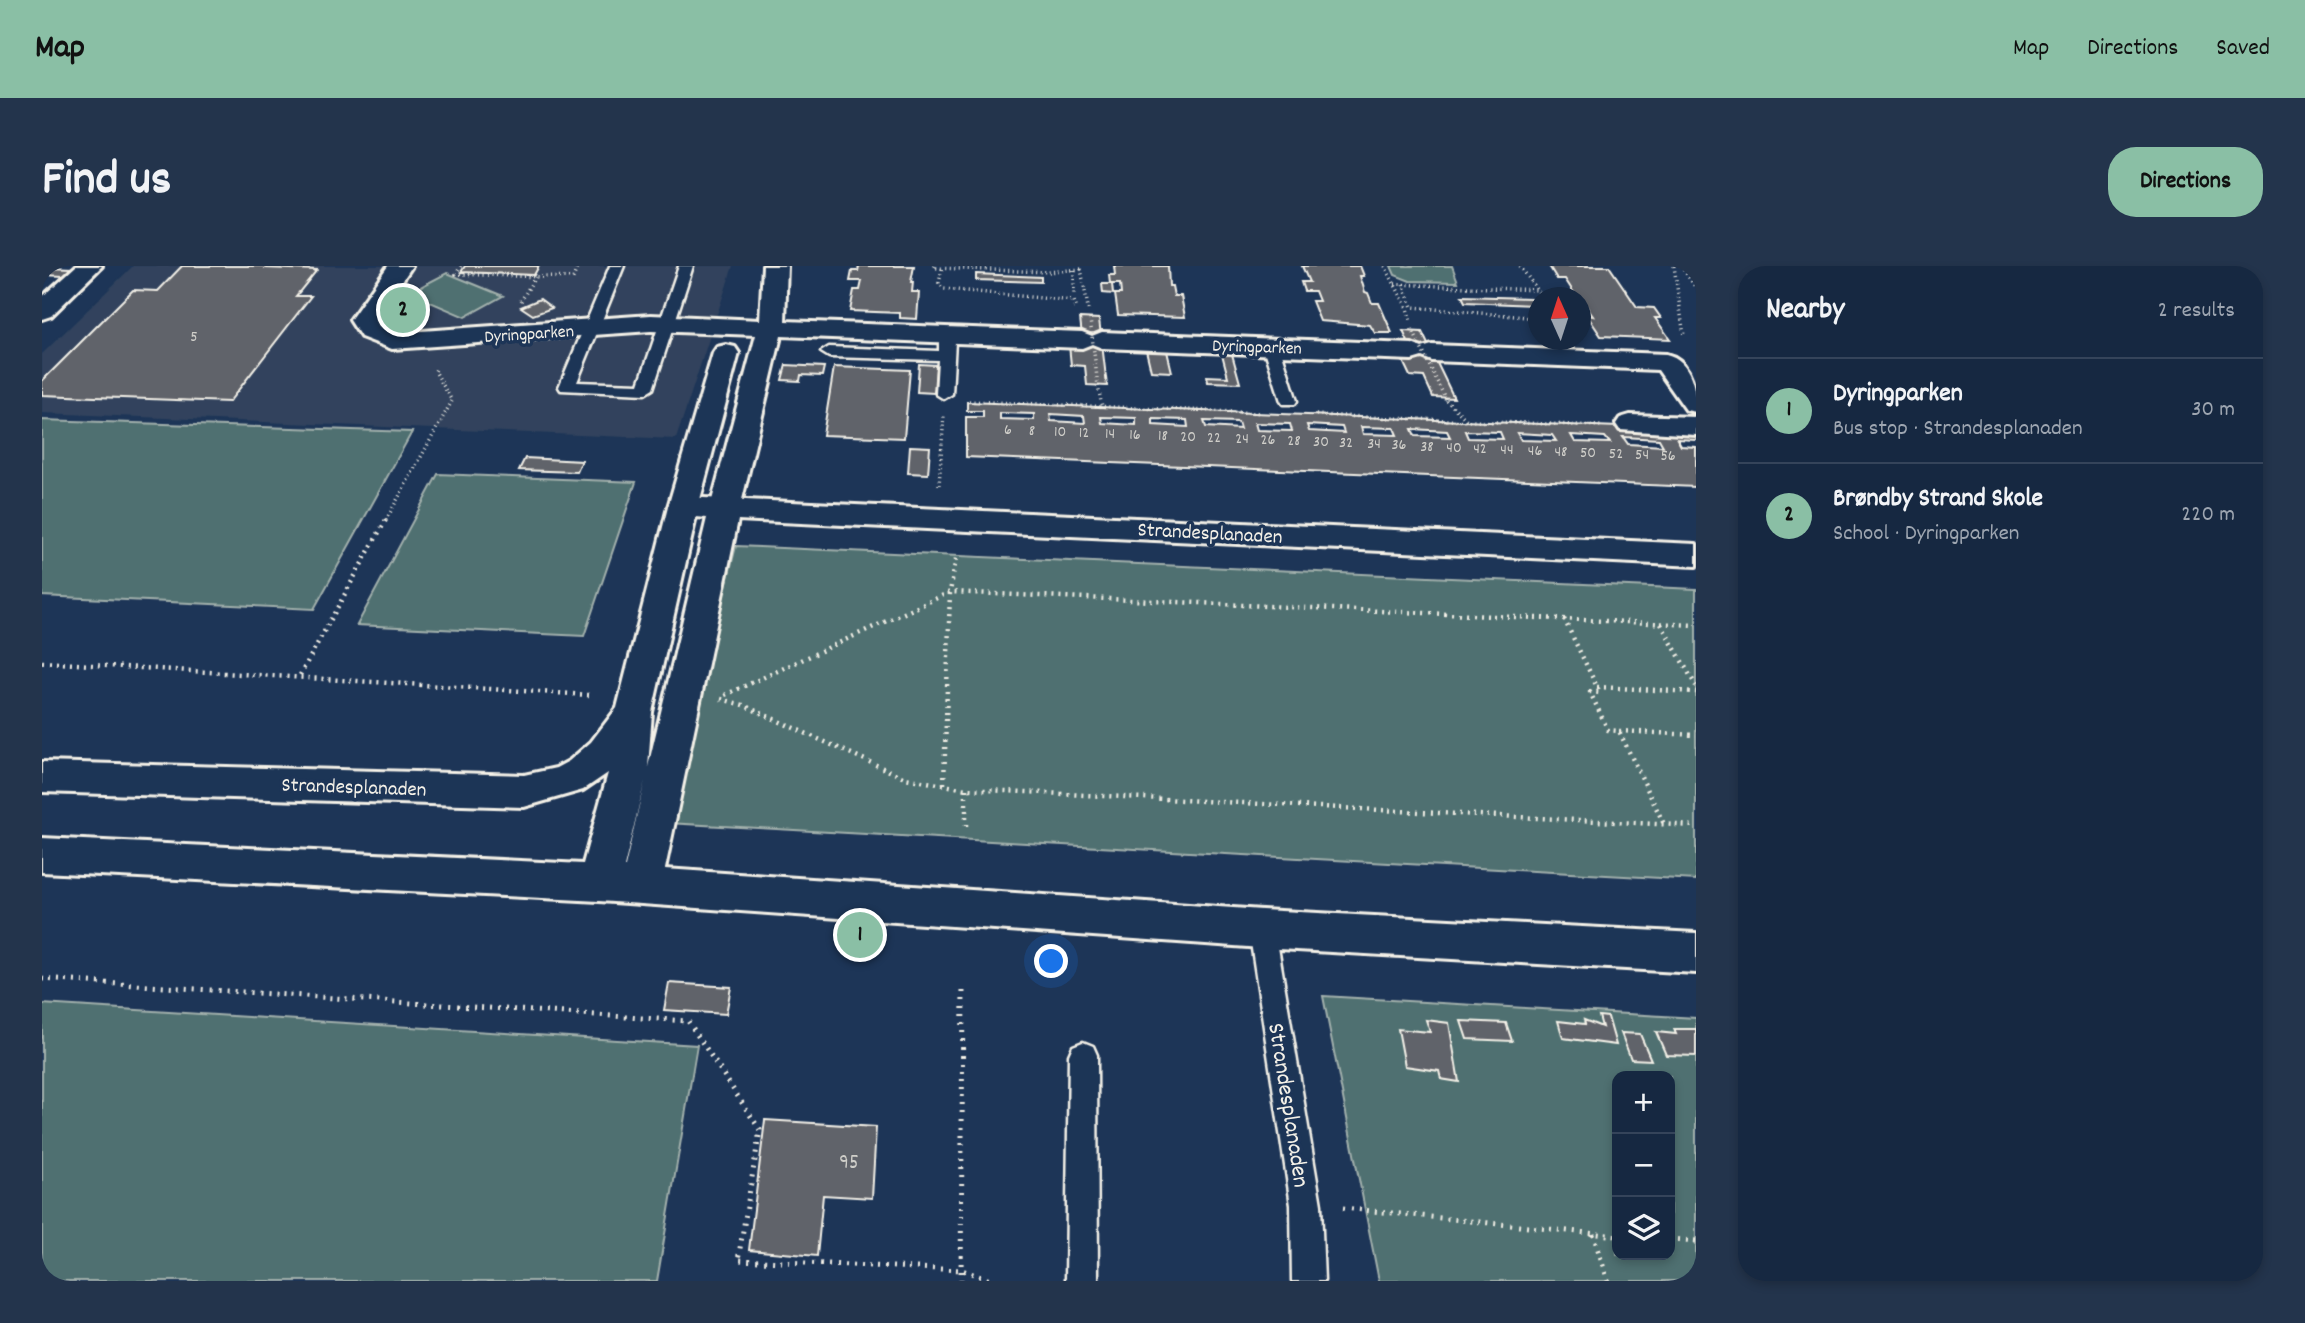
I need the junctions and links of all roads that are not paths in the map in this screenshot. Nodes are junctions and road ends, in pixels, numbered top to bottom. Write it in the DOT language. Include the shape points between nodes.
graph roads {
  1 [pos="90,266"];
  2 [pos="400,266"];
  3 [pos="617,266"];
  4 [pos="685,266"];
  5 [pos="763,270"];
  6 [pos="42,311"];
  7 [pos="666,323"];
  8 [pos="770,327"];
  9 [pos="592,328"];
  10 [pos="947,345"];
  11 [pos="1272,347"];
  12 [pos="829,352"];
  13 [pos="726,353"];
  14 [pos="951,397"];
  15 [pos="1289,401"];
  16 [pos="1696,404"];
  17 [pos="1616,425"];
  18 [pos="1696,426"];
  19 [pos="682,507"];
  20 [pos="724,508"];
  21 [pos="1696,555"];
  22 [pos="634,712"];
  23 [pos="42,777"];
  24 [pos="42,855"];
  25 [pos="599,883"];
  26 [pos="641,886"];
  27 [pos="1262,929"];
  28 [pos="1696,953"];
  29 [pos="1083,1055"];
  30 [pos="1082,1281"];
  31 [pos="1308,1281"];
  1 -- 6 [label="street"];
  2 -- 9 [label="street, Dyringparken" via="365,313 364,327 392,341"];
  3 -- 9 [label="lane"];
  4 -- 7 [label="lane"];
  5 -- 8 [label="street" via="773,318"];
  7 -- 8 [label="street, Dyringparken"];
  7 -- 9 [label="street, Dyringparken"];
  7 -- 9 [label="lane" via="645,389 567,387"];
  8 -- 10 [label="street, Dyringparken"];
  8 -- 20 [label="street"];
  10 -- 11 [label="street, Dyringparken" via="1091,333"];
  10 -- 12 [label="lane"];
  10 -- 14 [label="lane"];
  11 -- 15 [label="lane"];
  11 -- 16 [label="street, Dyringparken" via="1419,345 1666,362"];
  13 -- 19 [label="street"];
  17 -- 18 [label="street"];
  19 -- 20 [label="street, Strandesplanaden"];
  19 -- 22 [label="street, Strandesplanaden"];
  20 -- 21 [label="street, Strandesplanaden"];
  20 -- 26 [label="street"];
  22 -- 23 [label="street, Strandesplanaden" via="582,773 524,792"];
  22 -- 25 [label="street, Strandesplanaden" via="629,768"];
  24 -- 25 [label="street"];
  25 -- 26 [label="street"];
  26 -- 27 [label="street"];
  27 -- 28 [label="street"];
  27 -- 31 [label="lane, Strandesplanaden" via="1306,1205"];
  29 -- 30 [label="lane"];
}
